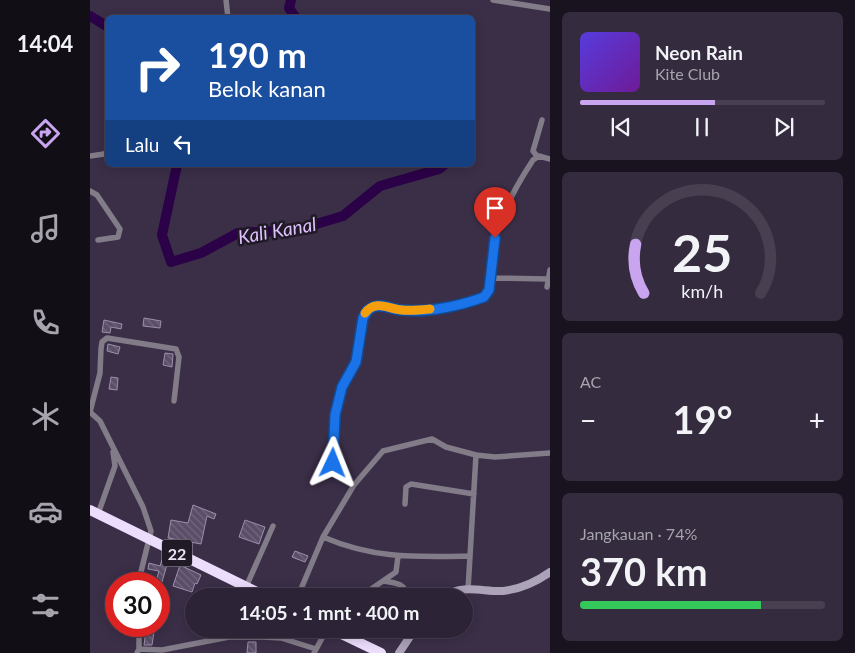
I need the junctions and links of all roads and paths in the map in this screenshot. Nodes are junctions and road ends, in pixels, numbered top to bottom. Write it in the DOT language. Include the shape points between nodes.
graph roads {
  1 [pos="226,0"];
  2 [pos="493,0"];
  3 [pos="550,9"];
  4 [pos="228,15"];
  5 [pos="542,120"];
  6 [pos="105,153"];
  7 [pos="90,156"];
  8 [pos="537,156"];
  9 [pos="550,158"];
  10 [pos="90,191"];
  11 [pos="98,240"];
  12 [pos="550,270"];
  13 [pos="491,278"];
  14 [pos="548,279"];
  15 [pos="547,286"];
  16 [pos="174,401"];
  17 [pos="90,412"];
  18 [pos="112,445"];
  19 [pos="550,453"];
  20 [pos="476,456"];
  21 [pos="354,485"];
  22 [pos="474,494"];
  23 [pos="405,504"];
  24 [pos="94,512"];
  25 [pos="273,526"];
  26 [pos="323,537"];
  27 [pos="149,539"];
  28 [pos="398,556"];
  29 [pos="470,556"];
  30 [pos="141,572"];
  31 [pos="550,572"];
  32 [pos="383,581"];
  33 [pos="246,587"];
  34 [pos="301,588"];
  35 [pos="373,588"];
  36 [pos="405,588"];
  37 [pos="468,588"];
  38 [pos="473,590"];
  39 [pos="139,637"];
  40 [pos="322,638"];
  41 [pos="350,638"];
  42 [pos="409,638"];
  43 [pos="138,651"];
  44 [pos="315,651"];
  45 [pos="381,653"];
  46 [pos="400,653"];
  1 -- 4 [label="street"];
  2 -- 3 [label="street"];
  5 -- 8 [label="street" via="533,151"];
  6 -- 7 [label="street"];
  8 -- 9 [label="street"];
  8 -- 13 [label="street" via="500,220 493,248"];
  10 -- 11 [label="street" via="98,195 120,229 118,237"];
  12 -- 14 [label="street"];
  13 -- 14 [label="street"];
  13 -- 21 [label="street" via="487,294 477,299 428,310 402,310 383,305 368,310 363,318 356,362 342,387 335,415 332,454 335,470"];
  14 -- 15 [label="street"];
  16 -- 17 [label="street" via="179,357 176,349 107,338 102,342 100,373"];
  17 -- 18 [label="street" via="100,421"];
  18 -- 24 [label="street" via="115,466"];
  18 -- 27 [label="street" via="143,507 151,531"];
  19 -- 20 [label="street" via="495,458"];
  20 -- 21 [label="street" via="432,439 390,448 380,454"];
  20 -- 22 [label="street"];
  21 -- 26 [label="street"];
  22 -- 23 [label="street" via="411,484 406,487"];
  22 -- 29 [label="street"];
  24 -- 27 [label="highway, 22"];
  25 -- 33 [label="street"];
  26 -- 28 [label="street" via="365,552"];
  26 -- 34 [label="street"];
  27 -- 30 [label="street"];
  27 -- 33 [label="highway, 22"];
  28 -- 29 [label="street"];
  28 -- 32 [label="street" via="396,572"];
  29 -- 37 [label="street"];
  31 -- 38 [label="street" via="512,589"];
  32 -- 35 [label="street"];
  32 -- 36 [label="street"];
  39 -- 43 [label="street"];
  40 -- 44 [label="street"];
  41 -- 45 [label="highway"];
  42 -- 46 [label="street"];
  43 -- 44 [label="street" via="162,650 229,637 264,636 281,638"];
}
